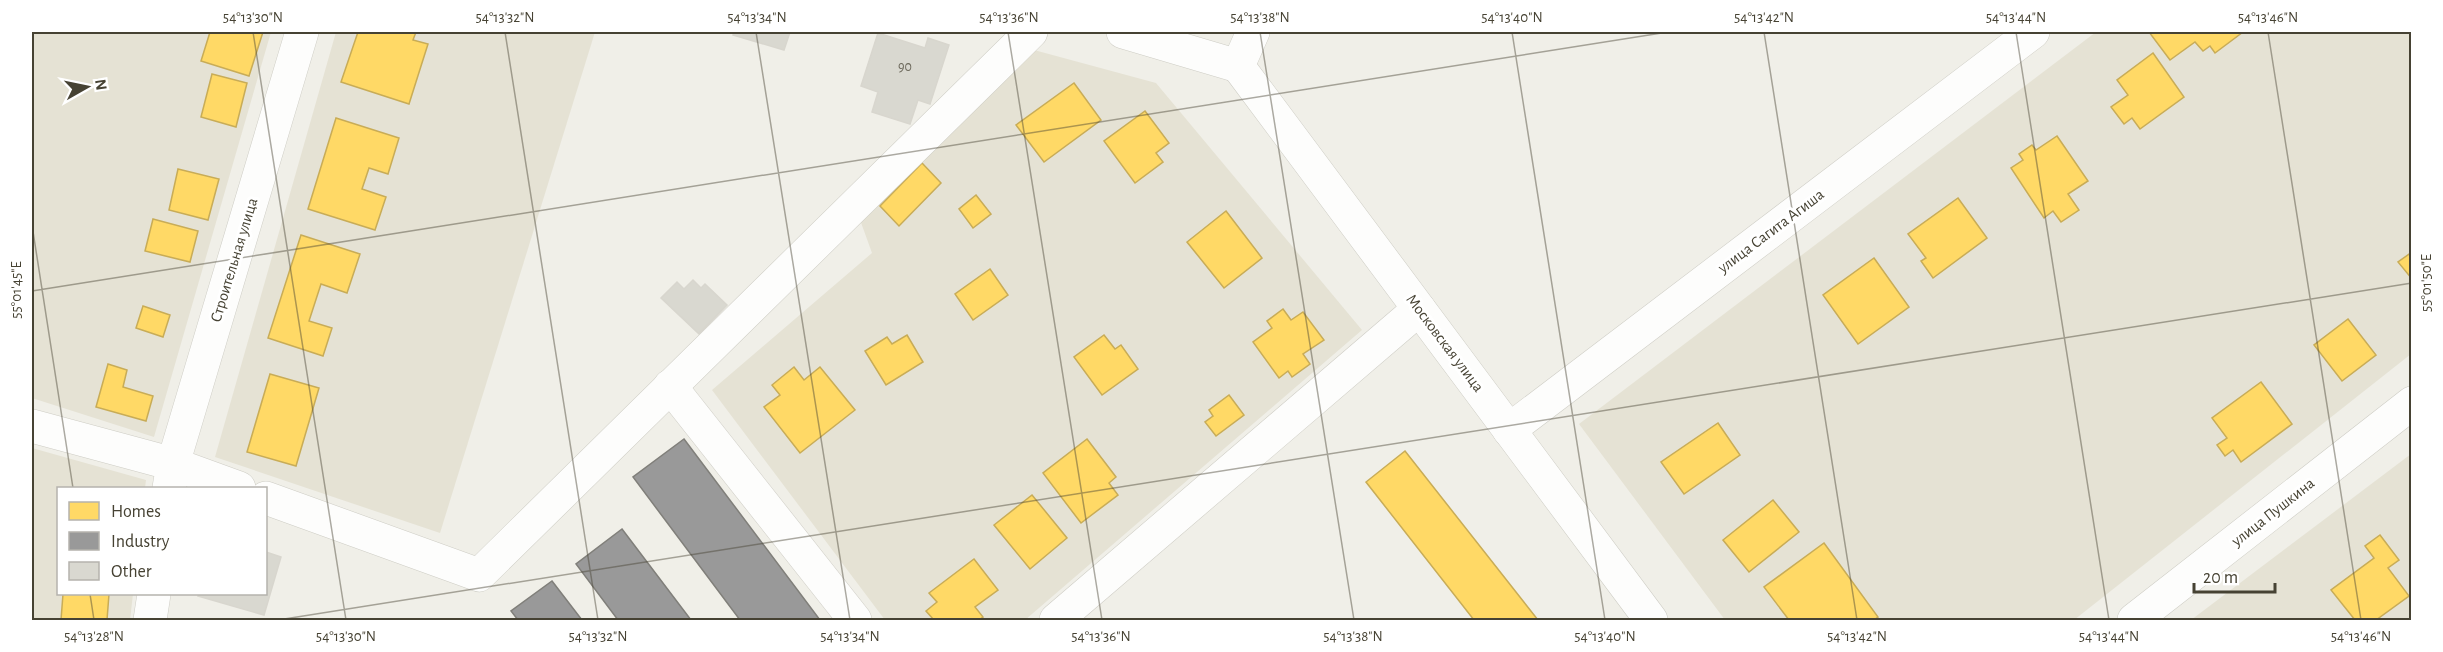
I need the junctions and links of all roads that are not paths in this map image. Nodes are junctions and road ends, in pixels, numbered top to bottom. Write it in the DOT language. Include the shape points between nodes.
graph roads {
  1 [pos="302,32"];
  2 [pos="1031,32"];
  3 [pos="1123,32"];
  4 [pos="1253,32"];
  5 [pos="2033,32"];
  6 [pos="1238,66"];
  7 [pos="1419,309"];
  8 [pos="670,386"];
  9 [pos="2412,403"];
  10 [pos="32,426"];
  11 [pos="1509,430"];
  12 [pos="171,476"];
  13 [pos="229,487"];
  14 [pos="267,498"];
  15 [pos="154,595"];
  16 [pos="150,621"];
  17 [pos="855,621"];
  18 [pos="1056,621"];
  19 [pos="1651,621"];
  20 [pos="2134,621"];
  1 -- 12 [label="street, Строительная улица"];
  2 -- 8 [label="street"];
  3 -- 6 [label="street"];
  4 -- 6 [label="street"];
  5 -- 11 [label="street, улица Сагита Агиша"];
  6 -- 7 [label="street, Московская улица"];
  7 -- 11 [label="street, Московская улица"];
  7 -- 18 [label="street"];
  8 -- 14 [label="street" via="479,575"];
  8 -- 17 [label="street"];
  9 -- 20 [label="street, улица Пушкина"];
  10 -- 12 [label="street"];
  11 -- 19 [label="street, Московская улица"];
  12 -- 13 [label="street"];
  15 -- 16 [label="street"];
}
